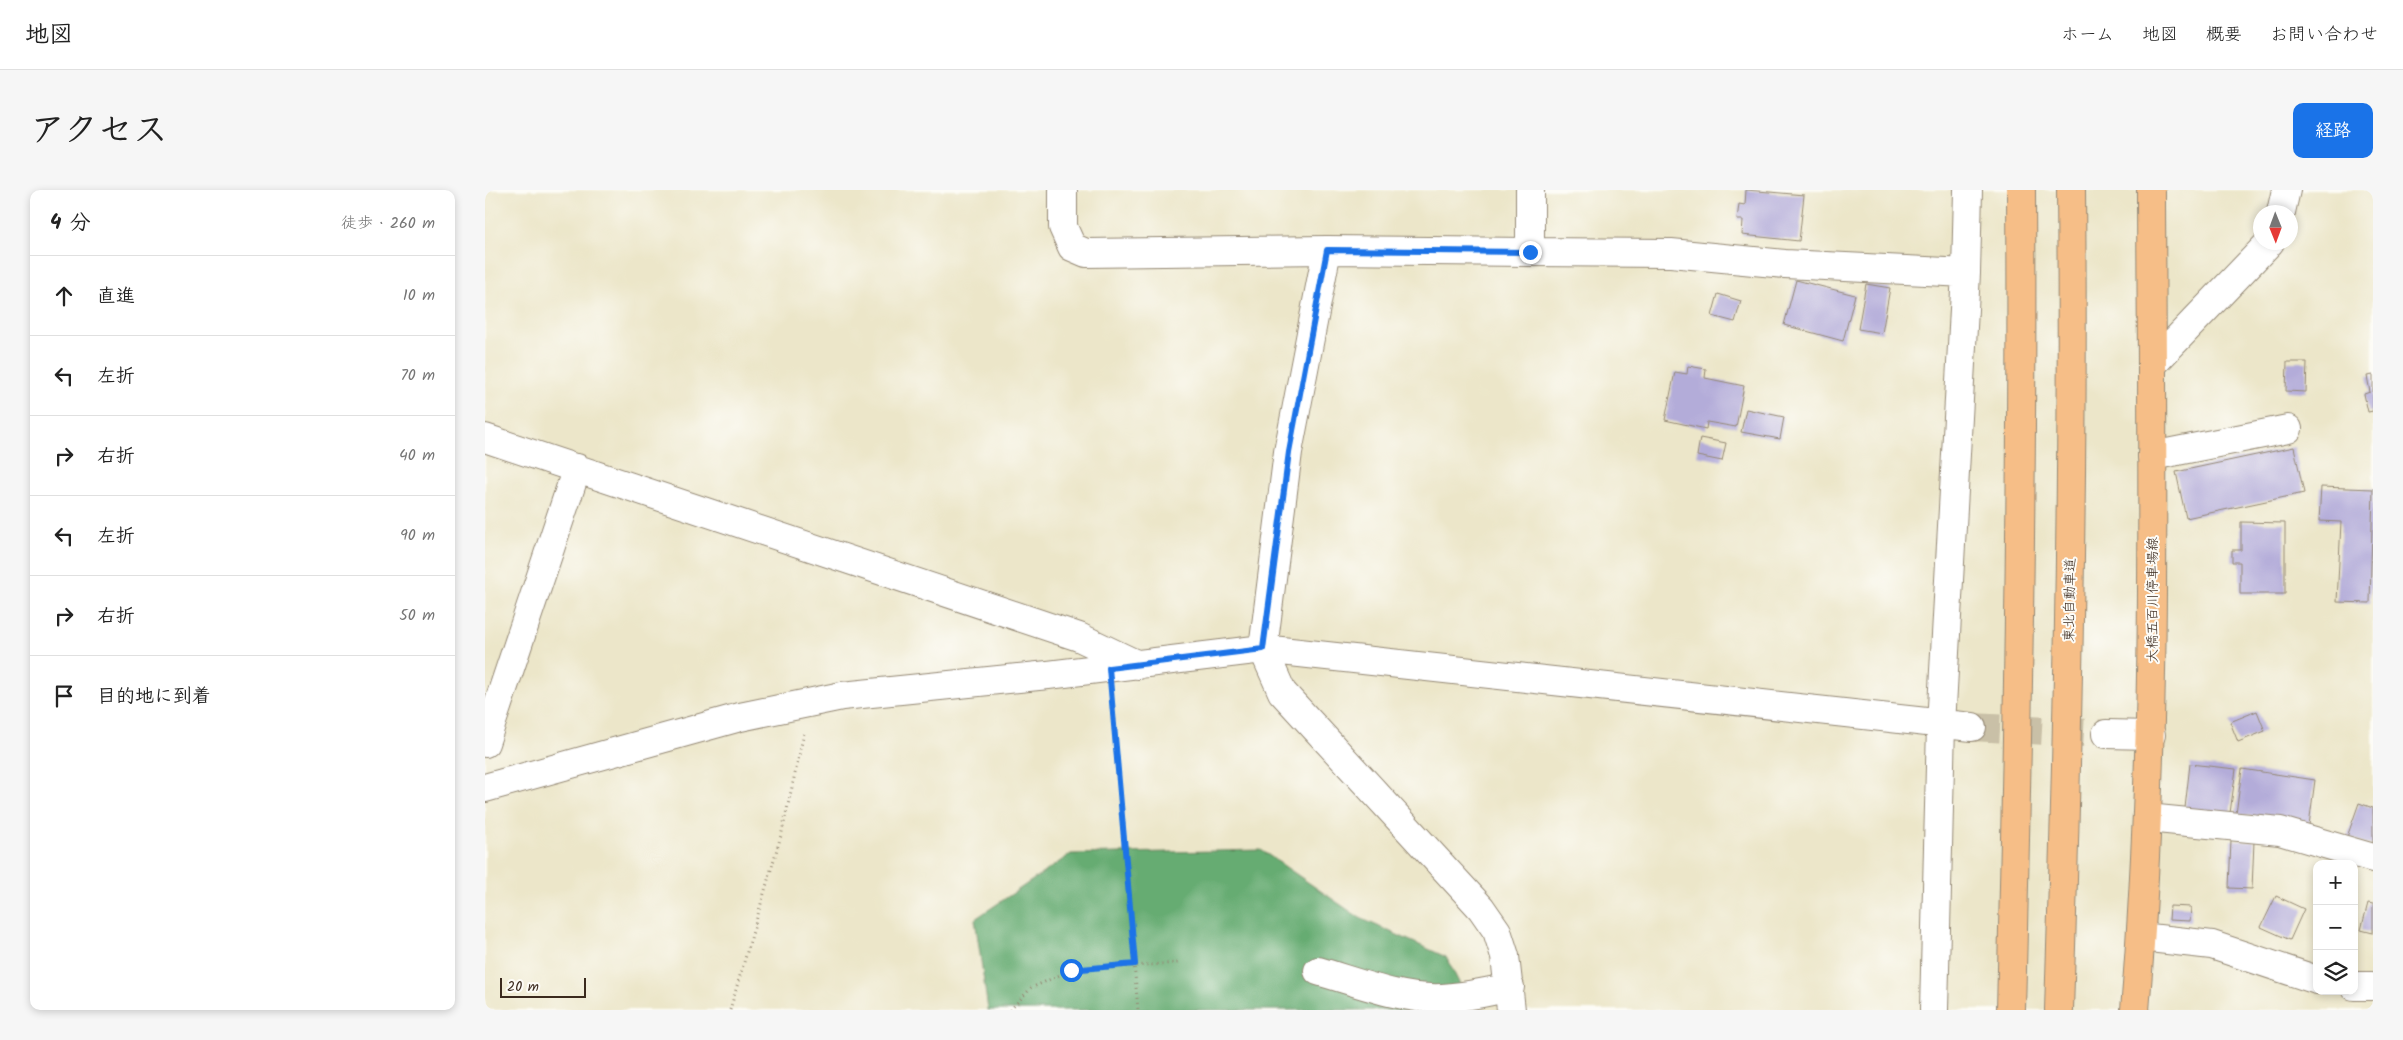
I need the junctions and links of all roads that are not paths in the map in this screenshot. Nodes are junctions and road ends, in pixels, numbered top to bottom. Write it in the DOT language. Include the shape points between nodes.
graph roads {
  1 [pos="1063,190"];
  2 [pos="1530,190"];
  3 [pos="1968,190"];
  4 [pos="2021,190"];
  5 [pos="2071,190"];
  6 [pos="2151,190"];
  7 [pos="2286,190"];
  8 [pos="2283,205"];
  9 [pos="1327,250"];
  10 [pos="2262,250"];
  11 [pos="1530,252"];
  12 [pos="1966,273"];
  13 [pos="2152,365"];
  14 [pos="2288,429"];
  15 [pos="485,438"];
  16 [pos="2152,456"];
  17 [pos="577,468"];
  18 [pos="1263,649"];
  19 [pos="1138,665"];
  20 [pos="1941,725"];
  21 [pos="1972,727"];
  22 [pos="2107,734"];
  23 [pos="2151,735"];
  24 [pos="485,742"];
  25 [pos="485,788"];
  26 [pos="2147,818"];
  27 [pos="2373,858"];
  28 [pos="2141,937"];
  29 [pos="1318,971"];
  30 [pos="2313,979"];
  31 [pos="1511,998"];
  32 [pos="1381,999"];
  33 [pos="1934,1010"];
  34 [pos="2011,1010"];
  35 [pos="2059,1010"];
  36 [pos="2135,1010"];
  1 -- 9 [label="street" via="1063,226 1072,246 1086,253"];
  2 -- 11 [label="street"];
  3 -- 12 [label="street"];
  4 -- 34 [label="main road" via="2018,728"];
  5 -- 35 [label="main road, 東北自動車道" via="2073,322 2067,766"];
  6 -- 13 [label="main road, 大橋五百川停車場線"];
  7 -- 8 [label="street"];
  9 -- 11 [label="street"];
  9 -- 18 [label="street" via="1289,452"];
  10 -- 13 [label="street"];
  11 -- 12 [label="street" via="1671,253 1785,264"];
  12 -- 20 [label="street"];
  13 -- 16 [label="main road, 大橋五百川停車場線"];
  14 -- 16 [label="street"];
  15 -- 17 [label="street"];
  16 -- 23 [label="main road, 大橋五百川停車場線"];
  17 -- 19 [label="street" via="1079,637"];
  17 -- 24 [label="street"];
  18 -- 19 [label="street"];
  18 -- 20 [label="street"];
  18 -- 31 [label="street" via="1282,692 1481,908 1497,931 1505,956"];
  19 -- 25 [label="street" via="842,696 740,717"];
  20 -- 21 [label="street"];
  20 -- 33 [label="street"];
  22 -- 23 [label="street"];
  23 -- 26 [label="main road, 大橋五百川停車場線"];
  26 -- 27 [label="street" via="2280,831"];
  26 -- 28 [label="main road, 大橋五百川停車場線"];
  28 -- 30 [label="street" via="2212,945"];
  28 -- 36 [label="main road, 大橋五百川停車場線"];
  29 -- 32 [label="street"];
  31 -- 32 [label="street" via="1487,992 1441,998"];
}
